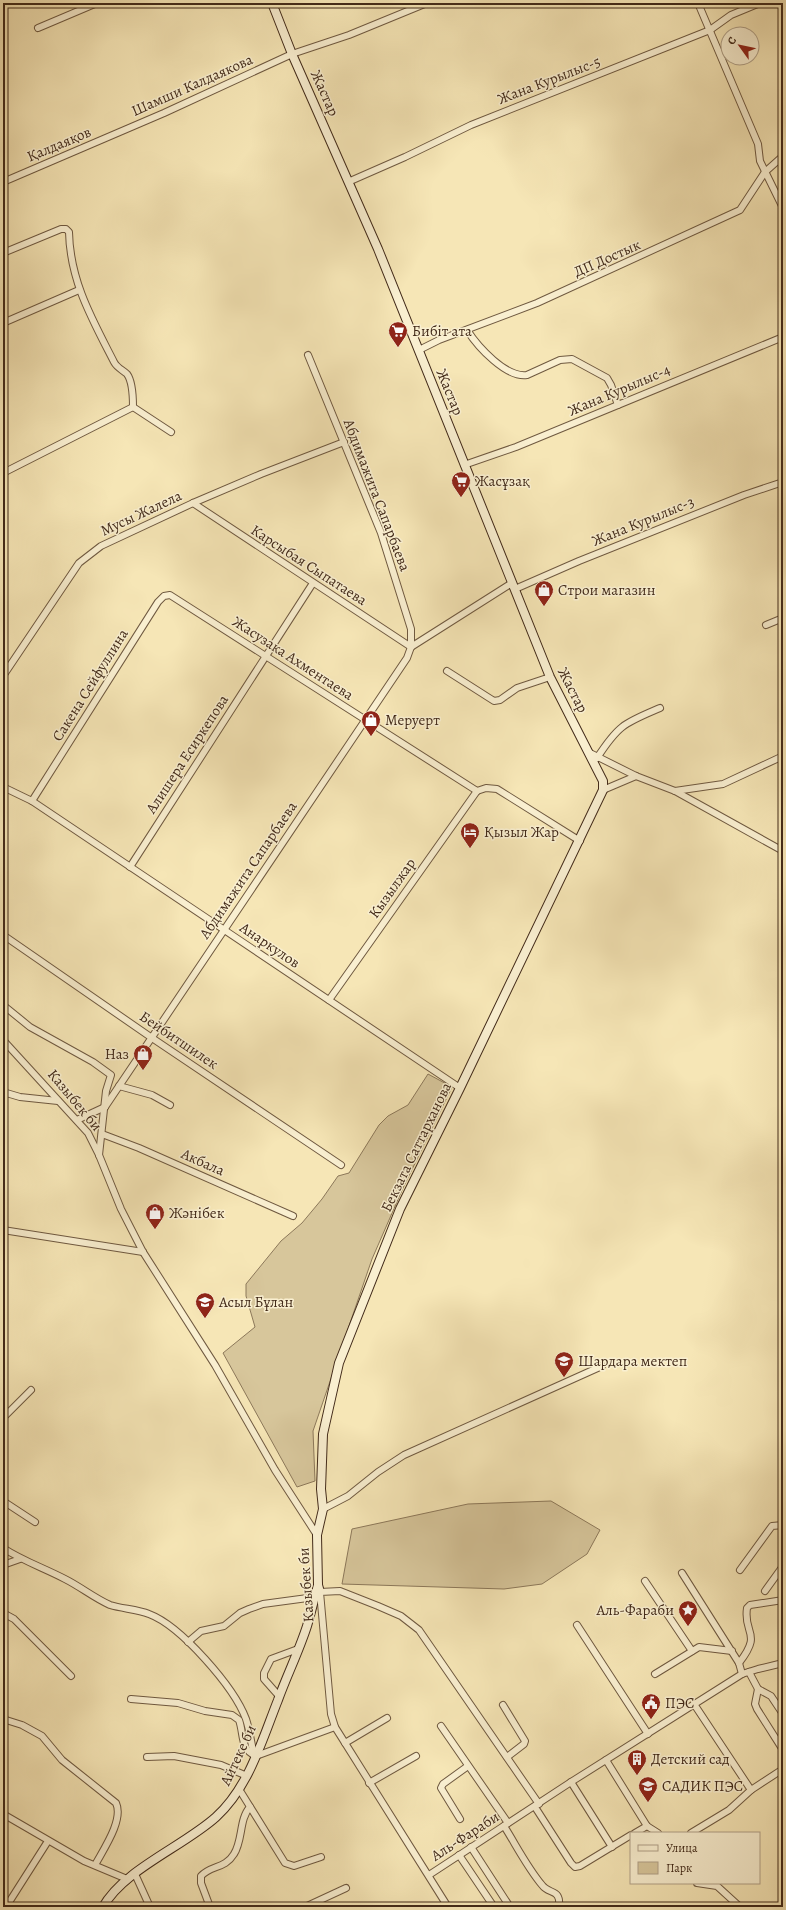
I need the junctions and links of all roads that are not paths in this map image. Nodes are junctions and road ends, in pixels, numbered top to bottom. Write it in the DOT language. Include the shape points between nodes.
graph roads {
  1 [pos="97,3"];
  2 [pos="272,3"];
  3 [pos="427,3"];
  4 [pos="698,3"];
  5 [pos="760,3"];
  6 [pos="38,28"];
  7 [pos="710,30"];
  8 [pos="292,54"];
  9 [pos="102,140"];
  10 [pos="783,156"];
  11 [pos="765,172"];
  12 [pos="3,182"];
  13 [pos="348,182"];
  14 [pos="783,208"];
  15 [pos="3,253"];
  16 [pos="79,290"];
  17 [pos="3,323"];
  18 [pos="467,330"];
  19 [pos="783,337"];
  20 [pos="419,350"];
  21 [pos="308,355"];
  22 [pos="618,405"];
  23 [pos="133,407"];
  24 [pos="172,432"];
  25 [pos="344,442"];
  26 [pos="464,465"];
  27 [pos="3,473"];
  28 [pos="783,482"];
  29 [pos="193,503"];
  30 [pos="313,583"];
  31 [pos="513,586"];
  32 [pos="177,599"];
  33 [pos="783,618"];
  34 [pos="766,625"];
  35 [pos="412,647"];
  36 [pos="267,656"];
  37 [pos="447,671"];
  38 [pos="3,676"];
  39 [pos="550,677"];
  40 [pos="660,708"];
  41 [pos="365,720"];
  42 [pos="590,753"];
  43 [pos="783,756"];
  44 [pos="597,758"];
  45 [pos="636,776"];
  46 [pos="3,787"];
  47 [pos="603,790"];
  48 [pos="477,791"];
  49 [pos="675,791"];
  50 [pos="32,801"];
  51 [pos="580,841"];
  52 [pos="783,851"];
  53 [pos="130,867"];
  54 [pos="224,929"];
  55 [pos="3,935"];
  56 [pos="329,1000"];
  57 [pos="3,1005"];
  58 [pos="152,1038"];
  59 [pos="3,1040"];
  60 [pos="119,1086"];
  61 [pos="460,1088"];
  62 [pos="3,1092"];
  63 [pos="58,1101"];
  64 [pos="170,1105"];
  65 [pos="106,1107"];
  66 [pos="77,1120"];
  67 [pos="102,1134"];
  68 [pos="99,1155"];
  69 [pos="341,1165"];
  70 [pos="294,1216"];
  71 [pos="3,1230"];
  72 [pos="143,1252"];
  73 [pos="602,1366"];
  74 [pos="31,1390"];
  75 [pos="4,1415"];
  76 [pos="3,1501"];
  77 [pos="323,1509"];
  78 [pos="35,1522"];
  79 [pos="783,1525"];
  80 [pos="317,1535"];
  81 [pos="3,1548"];
  82 [pos="20,1559"];
  83 [pos="3,1565"];
  84 [pos="783,1566"];
  85 [pos="740,1570"];
  86 [pos="682,1573"];
  87 [pos="645,1581"];
  88 [pos="317,1591"];
  89 [pos="765,1591"];
  90 [pos="783,1600"];
  91 [pos="3,1613"];
  92 [pos="577,1625"];
  93 [pos="188,1642"];
  94 [pos="298,1649"];
  95 [pos="692,1651"];
  96 [pos="732,1651"];
  97 [pos="739,1663"];
  98 [pos="783,1663"];
  99 [pos="750,1672"];
  100 [pos="655,1674"];
  101 [pos="742,1674"];
  102 [pos="71,1676"];
  103 [pos="758,1689"];
  104 [pos="279,1696"];
  105 [pos="131,1699"];
  106 [pos="694,1704"];
  107 [pos="503,1705"];
  108 [pos="783,1714"];
  109 [pos="387,1718"];
  110 [pos="3,1719"];
  111 [pos="441,1726"];
  112 [pos="335,1727"];
  113 [pos="648,1734"];
  114 [pos="345,1743"];
  115 [pos="783,1750"];
  116 [pos="255,1755"];
  117 [pos="416,1756"];
  118 [pos="147,1757"];
  119 [pos="507,1757"];
  120 [pos="606,1760"];
  121 [pos="468,1766"];
  122 [pos="783,1769"];
  123 [pos="247,1776"];
  124 [pos="571,1782"];
  125 [pos="369,1783"];
  126 [pos="239,1789"];
  127 [pos="751,1790"];
  128 [pos="537,1805"];
  129 [pos="250,1807"];
  130 [pos="3,1814"];
  131 [pos="460,1819"];
  132 [pos="506,1825"];
  133 [pos="647,1826"];
  134 [pos="637,1832"];
  135 [pos="656,1832"];
  136 [pos="693,1832"];
  137 [pos="630,1836"];
  138 [pos="48,1840"];
  139 [pos="472,1847"];
  140 [pos="612,1847"];
  141 [pos="459,1855"];
  142 [pos="321,1857"];
  143 [pos="95,1865"];
  144 [pos="135,1874"];
  145 [pos="429,1875"];
  146 [pos="127,1879"];
  147 [pos="703,1884"];
  148 [pos="346,1888"];
  149 [pos="6,1907"];
  150 [pos="103,1907"];
  151 [pos="150,1907"];
  152 [pos="210,1907"];
  153 [pos="305,1907"];
  154 [pos="448,1907"];
  155 [pos="494,1907"];
  156 [pos="510,1907"];
  157 [pos="559,1907"];
  158 [pos="740,1907"];
  1 -- 6 [label="street"];
  2 -- 8 [label="street, Жастар"];
  3 -- 8 [label="street, Шамши Калдаякова" via="348,36"];
  4 -- 7 [label="street"];
  5 -- 7 [label="street, Жана Курылыс-5" via="730,15"];
  7 -- 11 [label="street" via="758,144 760,161"];
  7 -- 13 [label="street, Жана Курылыс-5" via="471,125"];
  8 -- 9 [label="street, Шамши Калдаякова"];
  8 -- 13 [label="street, Жастар"];
  9 -- 12 [label="street, Қалдаяқов"];
  10 -- 11 [label="street, ДП Достык"];
  11 -- 14 [label="street"];
  11 -- 18 [label="street, ДП Достык" via="740,210 537,303"];
  13 -- 20 [label="street, Жастар"];
  15 -- 16 [label="street" via="66,229 69,232 74,273"];
  16 -- 17 [label="street"];
  16 -- 23 [label="street" via="86,310 115,365 129,378"];
  18 -- 20 [label="street, ДП Достык"];
  18 -- 22 [label="street" via="475,343 490,358 521,376 560,360 572,359 607,378"];
  19 -- 22 [label="street, Жана Курылыс-4"];
  20 -- 26 [label="street, Жастар"];
  21 -- 25 [label="street, Абдимажита Сапарбаева"];
  22 -- 26 [label="street, Жана Курылыс-4" via="516,447"];
  23 -- 24 [label="street"];
  23 -- 27 [label="street"];
  25 -- 29 [label="street, Мусы Жалела"];
  25 -- 35 [label="street, Абдимажита Сапарбаева" via="381,533 411,629"];
  26 -- 31 [label="street, Жастар"];
  28 -- 31 [label="street, Жана Курылыс-3"];
  29 -- 30 [label="street, Карсыбая Сыпатаева"];
  29 -- 38 [label="street, Мусы Жалела" via="100,546 85,557"];
  30 -- 35 [label="street, Карсыбая Сыпатаева"];
  30 -- 36 [label="street, Алишера Есиркепова"];
  31 -- 35 [label="street"];
  31 -- 39 [label="street, Жастар"];
  32 -- 36 [label="street, Жасузака Ахментаева"];
  32 -- 50 [label="street, Сакена Сейфуллина" via="170,595 164,596 158,602"];
  33 -- 34 [label="street"];
  35 -- 41 [label="street, Абдимажита Сапарбаева" via="408,658"];
  36 -- 41 [label="street, Жасузака Ахментаева"];
  36 -- 53 [label="street, Алишера Есиркепова"];
  37 -- 39 [label="street" via="494,701 500,700 517,688"];
  39 -- 42 [label="street, Жастар"];
  40 -- 44 [label="street" via="621,726"];
  41 -- 48 [label="street, Жасузака Ахментаева"];
  41 -- 54 [label="street, Абдимажита Сапарбаева"];
  42 -- 44 [label="street"];
  42 -- 47 [label="street, Жастар" via="600,772"];
  43 -- 49 [label="street" via="723,784"];
  44 -- 45 [label="street"];
  45 -- 47 [label="street"];
  45 -- 49 [label="street"];
  46 -- 50 [label="street, Анаркулов"];
  47 -- 51 [label="street, Бекзата Саттарханова"];
  48 -- 51 [label="street" via="486,788 497,789"];
  48 -- 56 [label="street, Кызылжар"];
  49 -- 52 [label="street"];
  50 -- 53 [label="street, Анаркулов"];
  51 -- 61 [label="street, Бекзата Саттарханова"];
  53 -- 54 [label="street, Анаркулов"];
  54 -- 56 [label="street, Анаркулов"];
  54 -- 58 [label="street, Абдимажита Сапарбаева"];
  55 -- 58 [label="street, Бейбитшилек"];
  56 -- 61 [label="street, Анаркулов"];
  57 -- 65 [label="street" via="30,1027 109,1073 111,1075 106,1091"];
  58 -- 60 [label="street, Абдимажита Сапарбаева"];
  58 -- 69 [label="street, Бейбитшилек"];
  59 -- 63 [label="street, Казыбек би"];
  60 -- 64 [label="street" via="152,1096"];
  60 -- 65 [label="street, Абдимажита Сапарбаева"];
  61 -- 77 [label="street, Бекзата Саттарханова" via="400,1209 339,1363 323,1434"];
  62 -- 63 [label="street" via="20,1097"];
  63 -- 66 [label="street, Казыбек би"];
  65 -- 66 [label="street"];
  65 -- 67 [label="street"];
  66 -- 68 [label="street, Казыбек би" via="88,1133"];
  67 -- 68 [label="street"];
  67 -- 70 [label="street, Акбала"];
  68 -- 72 [label="street, Казыбек би" via="121,1209"];
  71 -- 72 [label="street"];
  72 -- 80 [label="street, Казыбек би" via="215,1365 275,1470"];
  73 -- 77 [label="street" via="404,1455 348,1496"];
  74 -- 75 [label="street"];
  76 -- 78 [label="street"];
  77 -- 80 [label="street, Бекзата Саттарханова"];
  79 -- 85 [label="street" via="772,1526"];
  80 -- 88 [label="street, Казыбек би"];
  81 -- 82 [label="street"];
  82 -- 83 [label="street"];
  82 -- 93 [label="street" via="65,1579 110,1604 148,1614 165,1623"];
  84 -- 89 [label="street"];
  86 -- 96 [label="street"];
  87 -- 95 [label="street"];
  88 -- 93 [label="street" via="249,1609 224,1626 201,1631"];
  88 -- 94 [label="street, Айтеке би"];
  88 -- 112 [label="street, Казыбек би" via="331,1714"];
  88 -- 119 [label="street" via="340,1591 401,1616 419,1630"];
  90 -- 97 [label="street" via="750,1605 747,1608 752,1639"];
  91 -- 102 [label="street" via="14,1619"];
  92 -- 113 [label="street"];
  93 -- 116 [label="street" via="218,1673 236,1702 246,1719"];
  94 -- 104 [label="street, Айтеке би"];
  94 -- 104 [label="street" via="271,1659 264,1672 264,1679"];
  95 -- 96 [label="street" via="703,1646"];
  95 -- 100 [label="street"];
  96 -- 97 [label="street"];
  97 -- 101 [label="street"];
  98 -- 99 [label="street, Аль-Фараби"];
  99 -- 101 [label="street, Аль-Фараби"];
  99 -- 103 [label="street"];
  101 -- 106 [label="street, Аль-Фараби"];
  103 -- 108 [label="street" via="770,1696"];
  103 -- 115 [label="street" via="755,1704"];
  104 -- 116 [label="street, Айтеке би"];
  105 -- 116 [label="street" via="178,1703 232,1716 239,1720 244,1746"];
  106 -- 113 [label="street, Аль-Фараби"];
  106 -- 127 [label="street"];
  107 -- 119 [label="street" via="525,1741"];
  109 -- 114 [label="street"];
  110 -- 143 [label="street" via="42,1736 62,1760 116,1803 117,1819"];
  111 -- 121 [label="street"];
  112 -- 114 [label="street, Казыбек би"];
  112 -- 116 [label="street"];
  113 -- 120 [label="street, Аль-Фараби"];
  114 -- 125 [label="street, Казыбек би"];
  116 -- 123 [label="street, Айтеке би"];
  117 -- 125 [label="street"];
  118 -- 123 [label="street" via="174,1756 221,1765"];
  119 -- 128 [label="street"];
  120 -- 124 [label="street, Аль-Фараби"];
  120 -- 133 [label="street"];
  121 -- 131 [label="street" via="440,1788"];
  121 -- 132 [label="street"];
  122 -- 127 [label="street"];
  123 -- 126 [label="street, Айтеке би"];
  124 -- 128 [label="street, Аль-Фараби"];
  124 -- 140 [label="street"];
  125 -- 145 [label="street, Казыбек би"];
  126 -- 129 [label="street"];
  126 -- 144 [label="street, Айтеке би" via="217,1816 200,1830"];
  127 -- 136 [label="street" via="729,1810"];
  128 -- 132 [label="street, Аль-Фараби"];
  128 -- 140 [label="street" via="575,1867"];
  129 -- 142 [label="street" via="285,1863 294,1866"];
  129 -- 152 [label="street" via="245,1813 239,1844 231,1859 201,1876"];
  130 -- 138 [label="street"];
  132 -- 139 [label="street, Аль-Фараби"];
  132 -- 157 [label="street" via="542,1886 555,1892 560,1901"];
  133 -- 134 [label="street"];
  133 -- 135 [label="street"];
  137 -- 140 [label="street"];
  138 -- 143 [label="street"];
  138 -- 149 [label="street"];
  139 -- 141 [label="street, Аль-Фараби"];
  139 -- 156 [label="street"];
  141 -- 145 [label="street, Аль-Фараби"];
  141 -- 155 [label="street"];
  143 -- 146 [label="street"];
  144 -- 146 [label="street, Айтеке би"];
  144 -- 151 [label="street"];
  145 -- 154 [label="street, Казыбек би"];
  146 -- 150 [label="street, Айтеке би"];
  147 -- 158 [label="street" via="716,1886"];
  148 -- 153 [label="street"];
}
